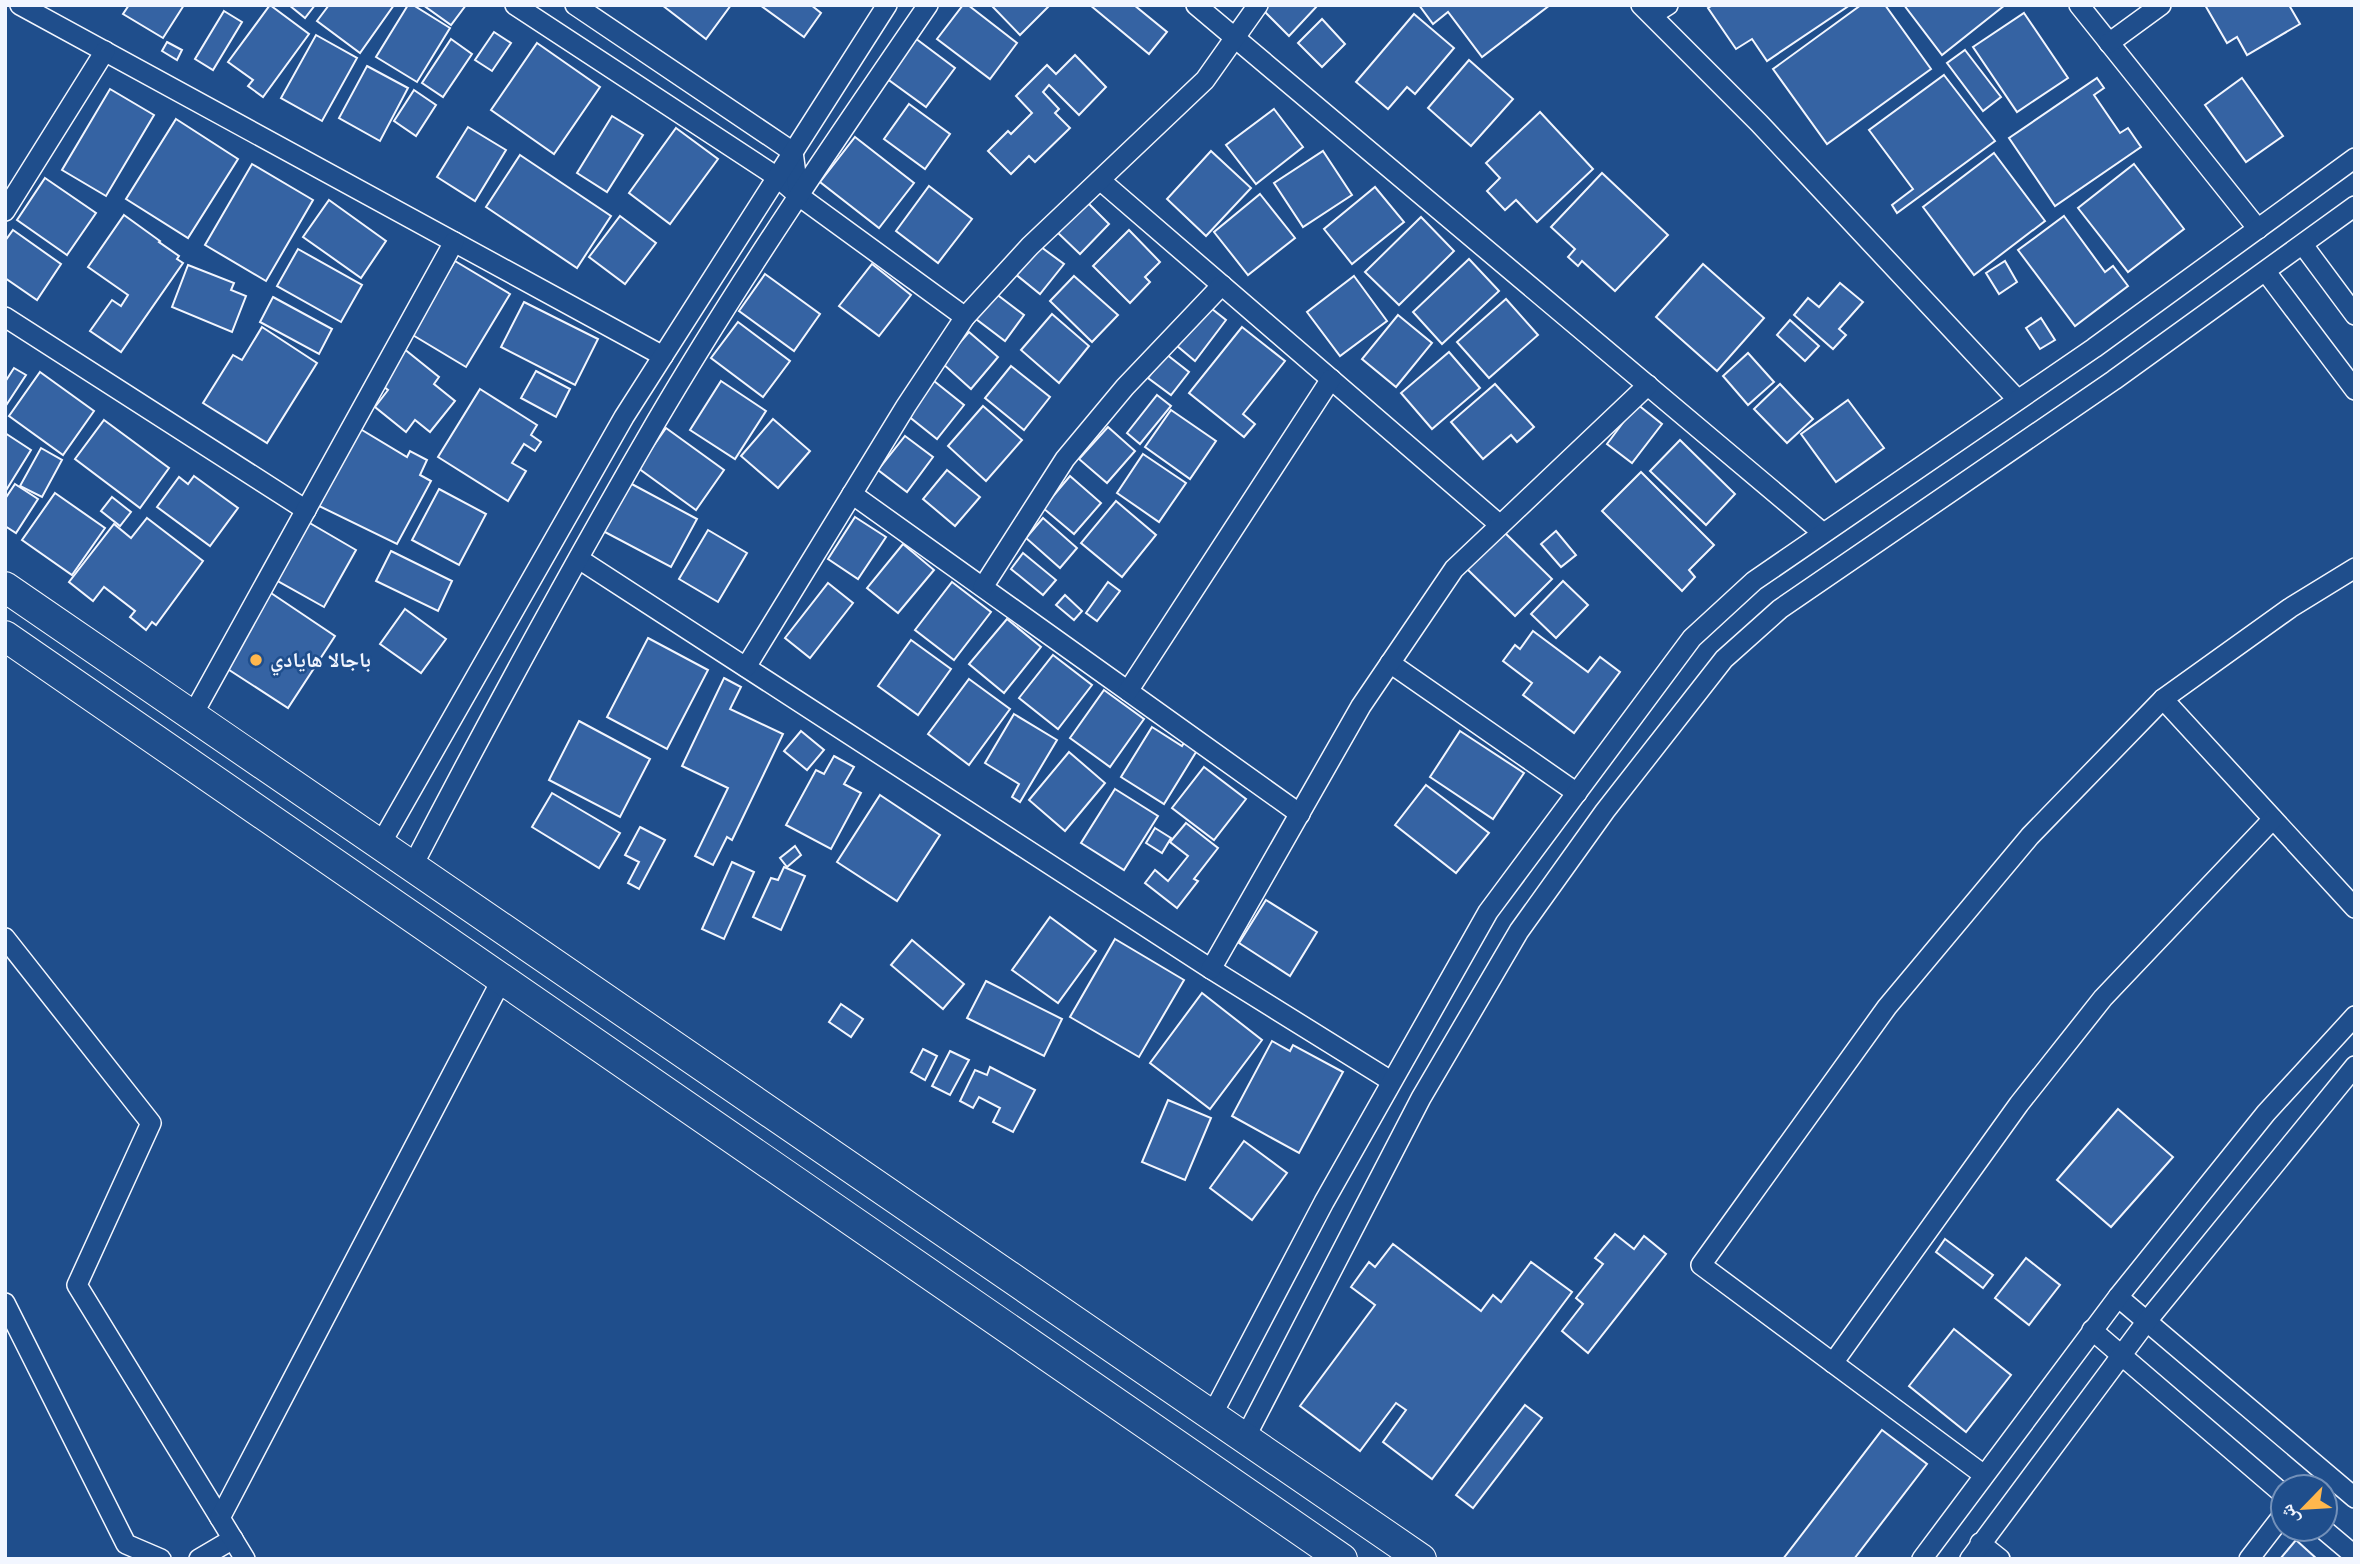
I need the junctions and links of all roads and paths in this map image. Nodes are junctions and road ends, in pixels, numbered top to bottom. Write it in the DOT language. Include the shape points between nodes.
graph roads {
  1 [pos="20,5"];
  2 [pos="515,5"];
  3 [pos="575,5"];
  4 [pos="887,5"];
  5 [pos="928,5"];
  6 [pos="1196,5"];
  7 [pos="1258,5"];
  8 [pos="2078,5"];
  9 [pos="2161,5"];
  10 [pos="1654,9"];
  11 [pos="1235,38"];
  12 [pos="2109,43"];
  13 [pos="105,51"];
  14 [pos="793,152"];
  15 [pos="2355,158"];
  16 [pos="777,177"];
  17 [pos="1100,180"];
  18 [pos="799,196"];
  19 [pos="2355,206"];
  20 [pos="5,211"];
  21 [pos="2258,229"];
  22 [pos="454,242"];
  23 [pos="2303,245"];
  24 [pos="2266,272"];
  25 [pos="1222,285"];
  26 [pos="2355,315"];
  27 [pos="5,317"];
  28 [pos="965,317"];
  29 [pos="663,356"];
  30 [pos="1331,379"];
  31 [pos="1648,385"];
  32 [pos="2355,390"];
  33 [pos="2017,400"];
  34 [pos="852,494"];
  35 [pos="306,510"];
  36 [pos="1500,525"];
  37 [pos="1823,533"];
  38 [pos="579,559"];
  39 [pos="2355,568"];
  40 [pos="5,587"];
  41 [pos="983,587"];
  42 [pos="5,636"];
  43 [pos="1390,663"];
  44 [pos="746,667"];
  45 [pos="1128,691"];
  46 [pos="2163,699"];
  47 [pos="192,716"];
  48 [pos="1577,793"];
  49 [pos="1300,814"];
  50 [pos="2273,819"];
  51 [pos="380,845"];
  52 [pos="412,867"];
  53 [pos="2355,908"];
  54 [pos="5,938"];
  55 [pos="1211,969"];
  56 [pos="502,979"];
  57 [pos="2355,1016"];
  58 [pos="2355,1066"];
  59 [pos="1391,1081"];
  60 [pos="2118,1297"];
  61 [pos="5,1303"];
  62 [pos="2147,1321"];
  63 [pos="2092,1330"];
  64 [pos="2122,1355"];
  65 [pos="1833,1363"];
  66 [pos="1212,1415"];
  67 [pos="1245,1438"];
  68 [pos="1984,1475"];
  69 [pos="2269,1482"];
  70 [pos="2355,1498"];
  71 [pos="219,1518"];
  72 [pos="2269,1533"];
  73 [pos="233,1539"];
  74 [pos="2339,1542"];
  75 [pos="1975,1551"];
  76 [pos="2355,1556"];
  77 [pos="161,1559"];
  78 [pos="199,1559"];
  79 [pos="245,1559"];
  80 [pos="1342,1559"];
  81 [pos="1421,1559"];
  82 [pos="1922,1559"];
  83 [pos="2000,1559"];
  84 [pos="2249,1559"];
  1 -- 13 [label="street"];
  2 -- 16 [label="street"];
  3 -- 14 [label="street"];
  4 -- 14 [label="street"];
  5 -- 18 [label="street"];
  6 -- 11 [label="street"];
  7 -- 11 [label="street"];
  8 -- 12 [label="street"];
  9 -- 12 [label="street"];
  10 -- 33 [label="street"];
  11 -- 17 [label="street" via="1205,80"];
  11 -- 31 [label="street"];
  12 -- 21 [label="street"];
  13 -- 20 [label="street"];
  13 -- 22 [label="street"];
  14 -- 16 [label="street"];
  14 -- 18 [label="street"];
  15 -- 21 [label="street"];
  16 -- 18 [label="street"];
  16 -- 29 [label="street"];
  17 -- 25 [label="street"];
  17 -- 28 [label="street" via="1030,246"];
  18 -- 28 [label="street"];
  18 -- 38 [label="street" via="657,420"];
  19 -- 23 [label="street"];
  21 -- 33 [label="street"];
  22 -- 29 [label="street"];
  22 -- 35 [label="street"];
  23 -- 24 [label="street"];
  23 -- 26 [label="street"];
  24 -- 32 [label="street"];
  24 -- 67 [label="street" via="1780,609 1724,659 1518,931 1421,1098"];
  25 -- 30 [label="street"];
  25 -- 41 [label="street" via="1125,387 1065,459"];
  27 -- 35 [label="street"];
  28 -- 34 [label="street"];
  29 -- 51 [label="street"];
  30 -- 36 [label="street"];
  30 -- 45 [label="street"];
  31 -- 36 [label="street"];
  31 -- 37 [label="street"];
  33 -- 37 [label="street"];
  34 -- 41 [label="street"];
  34 -- 44 [label="street"];
  35 -- 47 [label="street"];
  36 -- 43 [label="street" via="1454,569"];
  37 -- 48 [label="street" via="1754,581 1692,638"];
  38 -- 44 [label="street"];
  38 -- 52 [label="street" via="511,676"];
  39 -- 46 [label="street" via="2290,608"];
  40 -- 47 [label="main road"];
  41 -- 45 [label="street"];
  42 -- 56 [label="main road"];
  43 -- 48 [label="street"];
  43 -- 49 [label="street"];
  44 -- 55 [label="street"];
  45 -- 49 [label="street"];
  46 -- 50 [label="street"];
  46 -- 65 [label="street" via="2030,836 1887,1007 1701,1265"];
  47 -- 51 [label="main road"];
  48 -- 59 [label="street" via="1489,912"];
  49 -- 55 [label="street"];
  50 -- 53 [label="street"];
  50 -- 65 [label="street" via="2104,998 2019,1104"];
  51 -- 52 [label="main road"];
  52 -- 66 [label="main road"];
  54 -- 71 [label="street" via="151,1123 77,1285"];
  55 -- 59 [label="street"];
  56 -- 71 [label="street"];
  56 -- 80 [label="main road"];
  57 -- 60 [label="street" via="2266,1113"];
  58 -- 62 [label="street"];
  59 -- 66 [label="street"];
  60 -- 62 [label="street"];
  60 -- 63 [label="street"];
  61 -- 77 [label="street" via="126,1544"];
  62 -- 64 [label="street"];
  62 -- 70 [label="street"];
  63 -- 64 [label="street"];
  63 -- 68 [label="street"];
  64 -- 69 [label="street"];
  64 -- 75 [label="street"];
  65 -- 68 [label="street"];
  66 -- 67 [label="main road"];
  67 -- 81 [label="main road"];
  68 -- 82 [label="street"];
  71 -- 73 [label="street"];
  72 -- 84 [label="street"];
  73 -- 78 [label="street"];
  73 -- 79 [label="street"];
  74 -- 76 [label="street"];
  75 -- 83 [label="street"];
}
